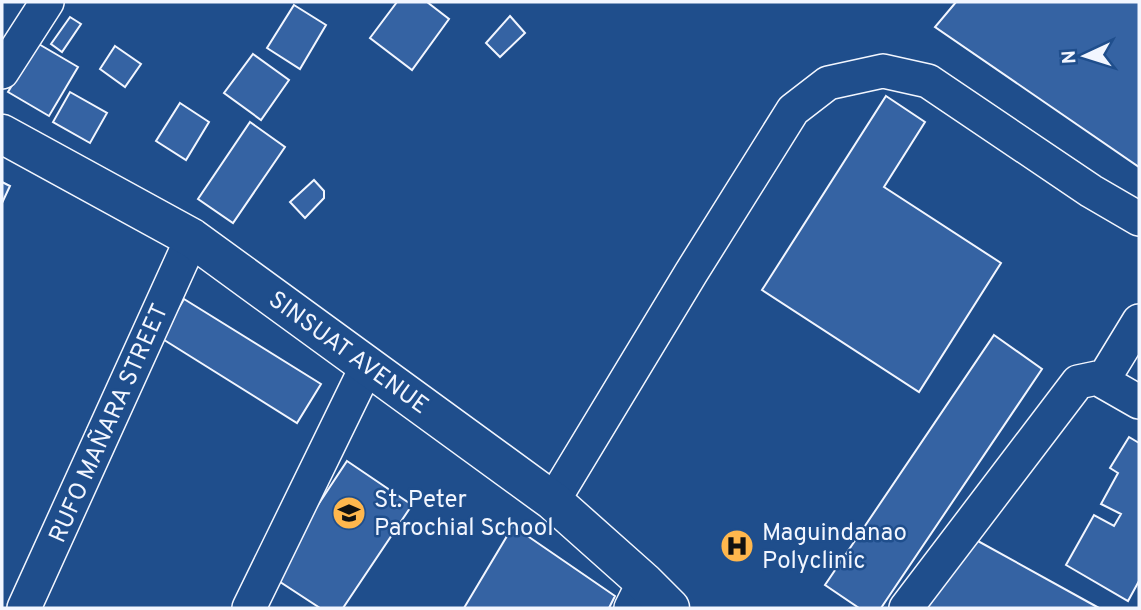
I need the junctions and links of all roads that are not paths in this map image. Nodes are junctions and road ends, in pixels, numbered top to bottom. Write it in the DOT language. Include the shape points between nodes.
graph roads {
  1 [pos="47,2"];
  2 [pos="2,72"];
  3 [pos="2,134"];
  4 [pos="1139,219"];
  5 [pos="192,238"];
  6 [pos="1139,321"];
  7 [pos="367,366"];
  8 [pos="1103,380"];
  9 [pos="1139,401"];
  10 [pos="553,501"];
  11 [pos="637,595"];
  12 [pos="24,608"];
  13 [pos="249,608"];
  14 [pos="670,608"];
  15 [pos="906,608"];
  1 -- 2 [label="street"];
  3 -- 5 [label="main road, SINSUAT AVENUE"];
  4 -- 10 [label="street" via="928,81 883,71 828,83 793,110"];
  5 -- 7 [label="main road, SINSUAT AVENUE"];
  5 -- 12 [label="street, RUFO MAÑARA STREET"];
  6 -- 8 [label="street"];
  7 -- 10 [label="main road, SINSUAT AVENUE"];
  7 -- 13 [label="street"];
  8 -- 9 [label="street"];
  8 -- 15 [label="street" via="1079,382"];
  10 -- 11 [label="main road, SINSUAT AVENUE"];
  11 -- 14 [label="main road, SINSUAT AVENUE"];
}
